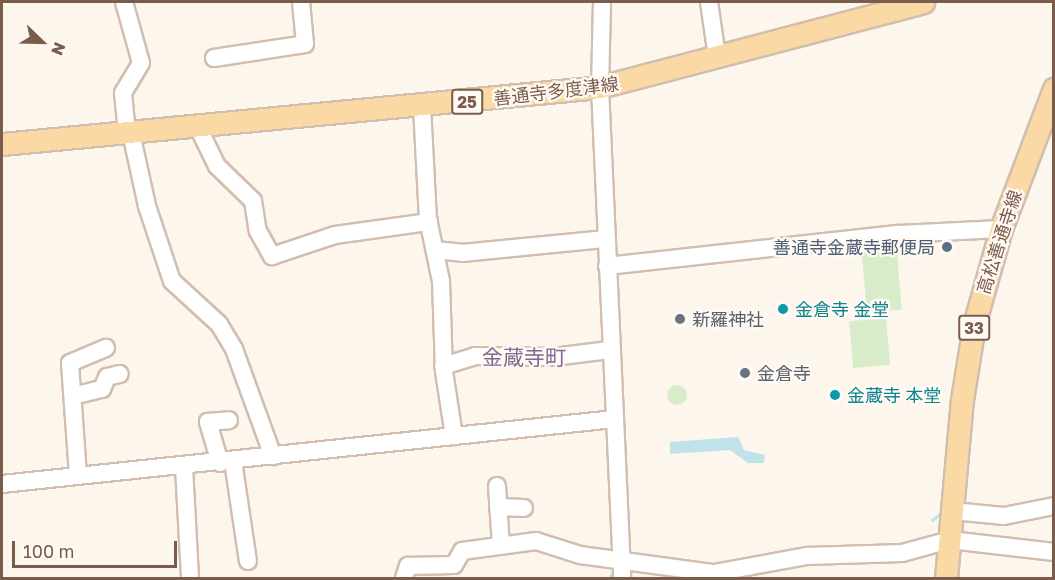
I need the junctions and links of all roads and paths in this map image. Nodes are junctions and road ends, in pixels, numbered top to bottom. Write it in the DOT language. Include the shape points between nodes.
graph roads {
  1 [pos="124,2"];
  2 [pos="301,2"];
  3 [pos="602,2"];
  4 [pos="710,2"];
  5 [pos="923,2"];
  6 [pos="717,57"];
  7 [pos="214,58"];
  8 [pos="600,87"];
  9 [pos="1053,89"];
  10 [pos="423,106"];
  11 [pos="198,127"];
  12 [pos="129,133"];
  13 [pos="2,144"];
  14 [pos="429,222"];
  15 [pos="1001,229"];
  16 [pos="606,239"];
  17 [pos="435,250"];
  18 [pos="607,266"];
  19 [pos="106,348"];
  20 [pos="610,350"];
  21 [pos="443,366"];
  22 [pos="120,374"];
  23 [pos="73,396"];
  24 [pos="614,419"];
  25 [pos="229,420"];
  26 [pos="454,436"];
  27 [pos="273,456"];
  28 [pos="227,462"];
  29 [pos="184,467"];
  30 [pos="78,475"];
  31 [pos="2,484"];
  32 [pos="497,486"];
  33 [pos="1053,506"];
  34 [pos="498,507"];
  35 [pos="524,508"];
  36 [pos="953,511"];
  37 [pos="950,540"];
  38 [pos="501,546"];
  39 [pos="1053,552"];
  40 [pos="248,561"];
  41 [pos="621,570"];
  42 [pos="454,572"];
  43 [pos="725,576"];
  44 [pos="190,579"];
  45 [pos="404,579"];
  46 [pos="946,579"];
  1 -- 12 [label="street" via="141,63 123,93"];
  2 -- 7 [label="street" via="305,44"];
  3 -- 8 [label="street"];
  4 -- 6 [label="street"];
  5 -- 6 [label="main road, 善通寺多度津線 / 25"];
  6 -- 8 [label="main road, 善通寺多度津線 / 25"];
  8 -- 10 [label="main road, 善通寺多度津線 / 25"];
  8 -- 16 [label="street"];
  9 -- 15 [label="main road, 高松善通寺線 / 33"];
  10 -- 11 [label="main road, 善通寺多度津線 / 25"];
  10 -- 14 [label="street"];
  11 -- 12 [label="main road, 善通寺多度津線 / 25"];
  11 -- 14 [label="street" via="217,166 253,201 258,231 272,256 335,235"];
  12 -- 13 [label="main road, 善通寺多度津線 / 25"];
  12 -- 27 [label="street" via="147,206 172,281 219,324 229,340 254,393"];
  14 -- 17 [label="street"];
  15 -- 18 [label="street" via="900,234"];
  15 -- 36 [label="main road, 高松善通寺線 / 33" via="968,358"];
  16 -- 17 [label="street" via="462,253"];
  16 -- 18 [label="street"];
  17 -- 21 [label="street" via="441,281"];
  18 -- 20 [label="street"];
  19 -- 23 [label="street" via="69,363"];
  20 -- 21 [label="street" via="553,357 476,356"];
  20 -- 24 [label="street"];
  21 -- 26 [label="street"];
  22 -- 23 [label="street" via="107,377 102,389"];
  23 -- 30 [label="street"];
  24 -- 26 [label="street"];
  24 -- 41 [label="street"];
  25 -- 28 [label="street" via="208,422"];
  26 -- 27 [label="street"];
  27 -- 28 [label="street"];
  28 -- 29 [label="street"];
  28 -- 40 [label="street"];
  29 -- 30 [label="street"];
  29 -- 44 [label="street"];
  30 -- 31 [label="street"];
  32 -- 34 [label="street"];
  33 -- 36 [label="street" via="1004,516"];
  34 -- 35 [label="street"];
  34 -- 38 [label="street"];
  36 -- 37 [label="main road, 高松善通寺線 / 33"];
  37 -- 39 [label="street"];
  37 -- 43 [label="street" via="902,553 807,556"];
  37 -- 46 [label="main road, 高松善通寺線 / 33"];
  38 -- 41 [label="street" via="536,541"];
  38 -- 42 [label="street" via="462,551"];
  41 -- 43 [label="street"];
  42 -- 45 [label="street" via="408,566"];
}
